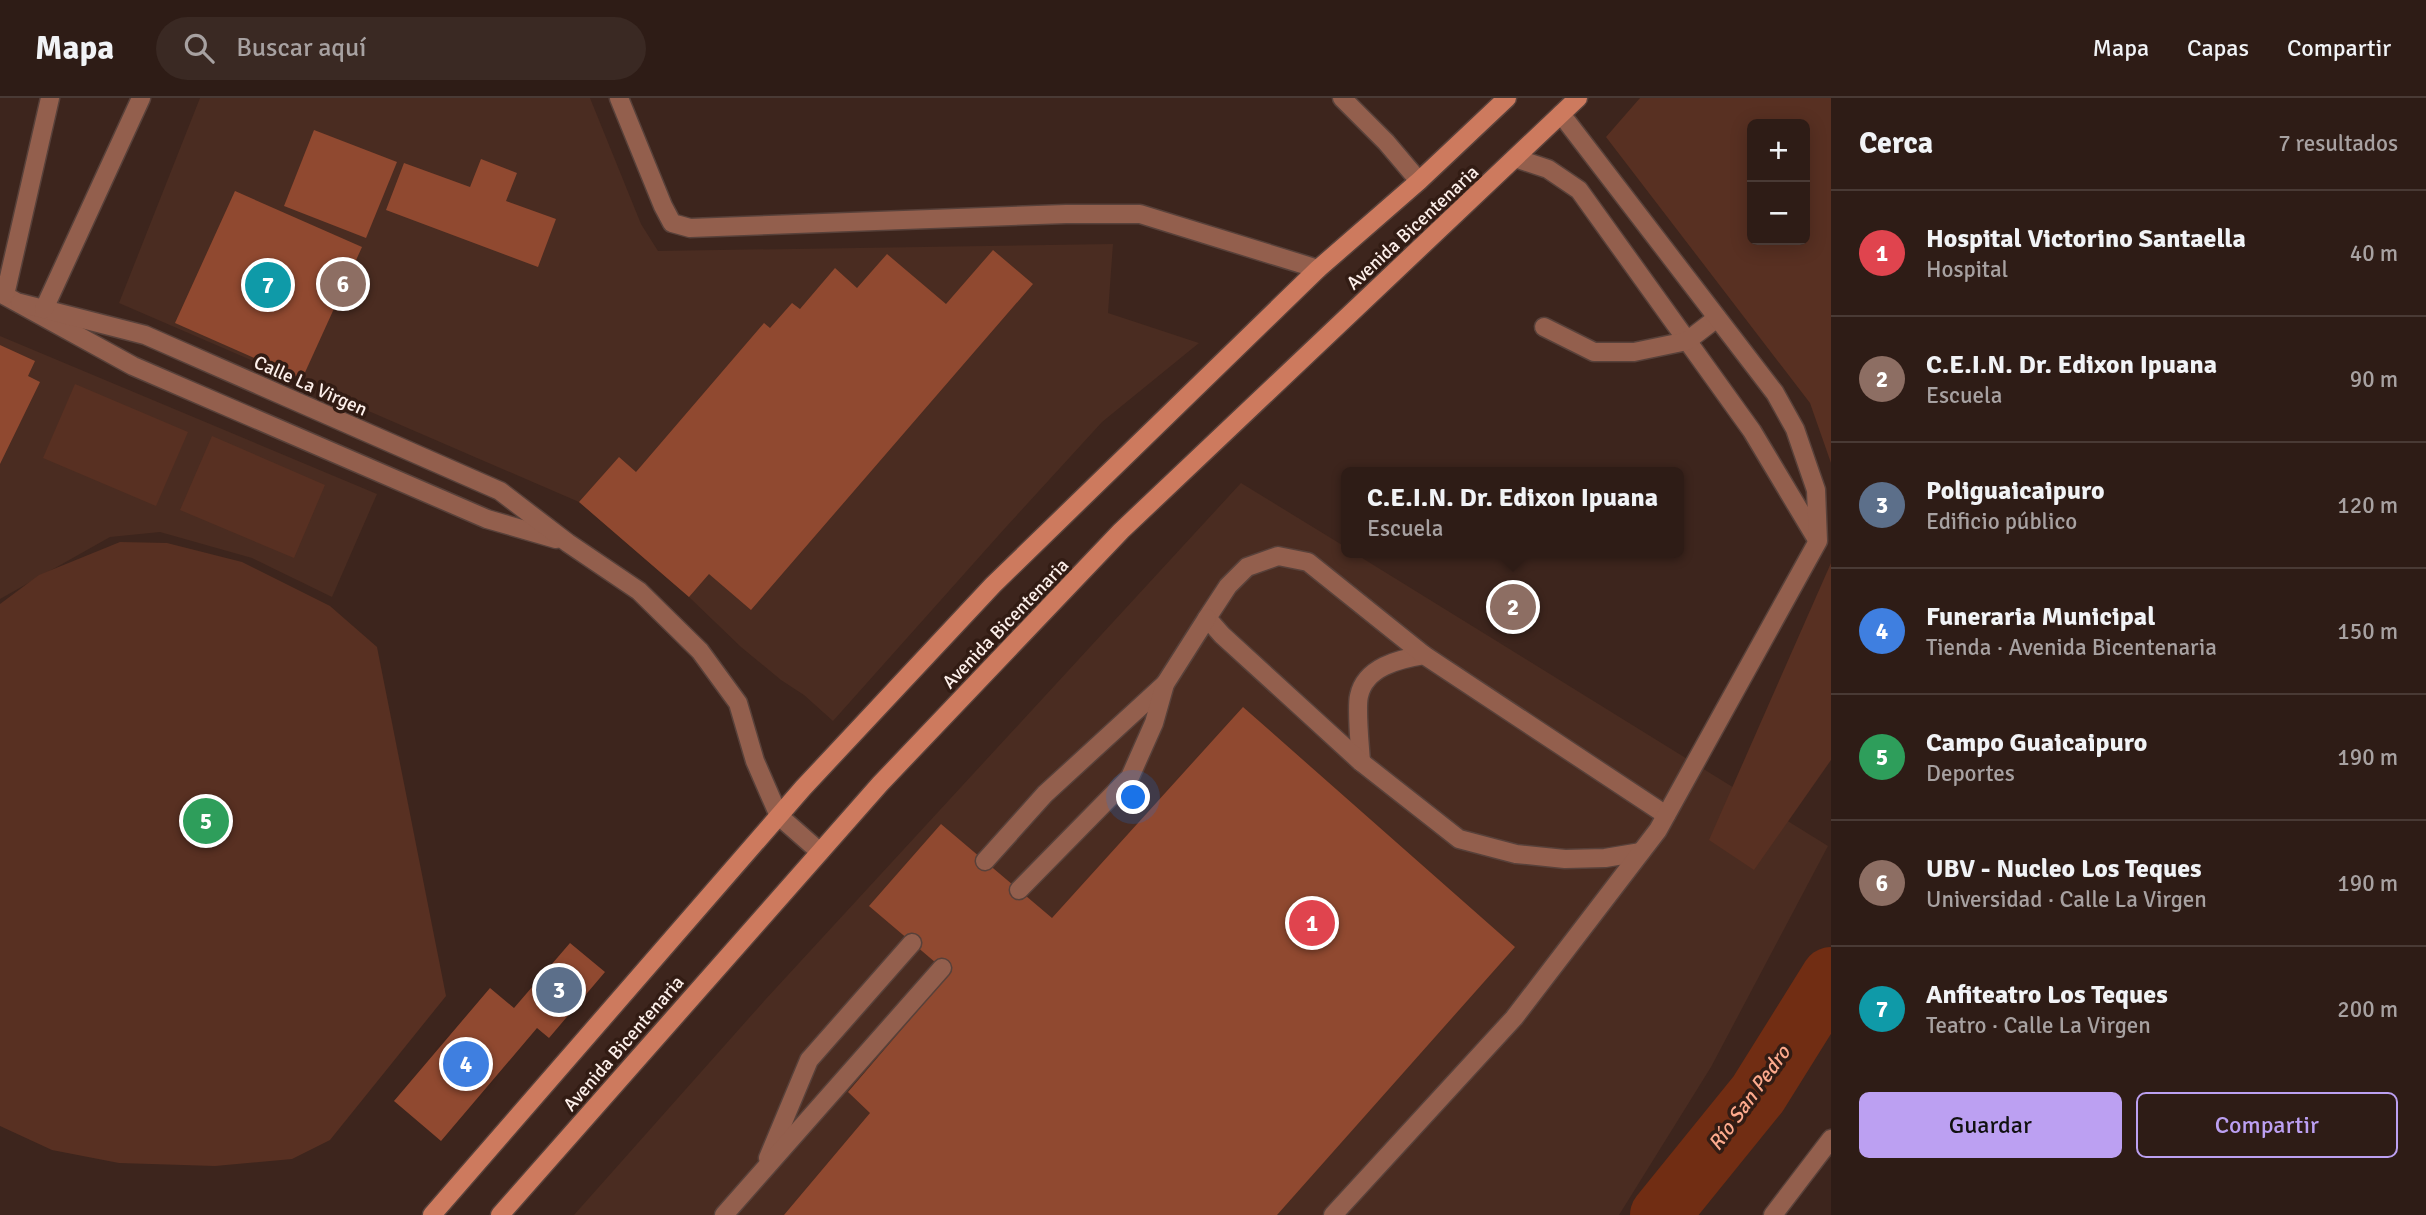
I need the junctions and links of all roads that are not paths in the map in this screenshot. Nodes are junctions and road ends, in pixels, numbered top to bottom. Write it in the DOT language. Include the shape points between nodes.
graph roads {
  1 [pos="50,98"];
  2 [pos="141,98"];
  3 [pos="619,98"];
  4 [pos="1342,98"];
  5 [pos="1507,98"];
  6 [pos="1578,98"];
  7 [pos="1561,114"];
  8 [pos="1515,158"];
  9 [pos="1419,181"];
  10 [pos="1318,269"];
  11 [pos="8,297"];
  12 [pos="44,309"];
  13 [pos="1717,317"];
  14 [pos="1544,327"];
  15 [pos="1687,341"];
  16 [pos="206,361"];
  17 [pos="194,391"];
  18 [pos="393,444"];
  19 [pos="381,473"];
  20 [pos="1818,541"];
  21 [pos="568,543"];
  22 [pos="1207,618"];
  23 [pos="1424,655"];
  24 [pos="1166,684"];
  25 [pos="1361,762"];
  26 [pos="1666,815"];
  27 [pos="779,816"];
  28 [pos="820,852"];
  29 [pos="1641,852"];
  30 [pos="985,861"];
  31 [pos="1019,890"];
  32 [pos="912,943"];
  33 [pos="942,968"];
  34 [pos="1831,1139"];
  35 [pos="762,1172"];
  36 [pos="432,1215"];
  37 [pos="500,1215"];
  38 [pos="724,1215"];
  39 [pos="1333,1215"];
  40 [pos="1773,1215"];
  1 -- 11 [label="street"];
  2 -- 12 [label="street"];
  3 -- 10 [label="street" via="672,223 690,228 1140,214"];
  4 -- 9 [label="street"];
  5 -- 9 [label="main road, Avenida Bicentenaria"];
  6 -- 7 [label="main road, Avenida Bicentenaria"];
  7 -- 8 [label="main road, Avenida Bicentenaria"];
  7 -- 13 [label="street"];
  8 -- 15 [label="street" via="1548,169 1578,190"];
  8 -- 28 [label="main road, Avenida Bicentenaria" via="1121,531"];
  9 -- 10 [label="main road, Avenida Bicentenaria"];
  10 -- 27 [label="main road, Avenida Bicentenaria" via="993,585"];
  11 -- 12 [label="street, Calle La Virgen"];
  11 -- 17 [label="street, Calle La Virgen" via="133,366"];
  12 -- 16 [label="street, Calle La Virgen" via="145,335"];
  13 -- 15 [label="street"];
  13 -- 20 [label="street" via="1775,393 1795,429 1816,490"];
  14 -- 15 [label="street" via="1594,352 1634,352"];
  15 -- 20 [label="street" via="1752,431"];
  16 -- 17 [label="street"];
  16 -- 18 [label="street, Calle La Virgen"];
  17 -- 19 [label="street, Calle La Virgen"];
  18 -- 19 [label="street"];
  18 -- 21 [label="street, Calle La Virgen" via="500,491"];
  19 -- 21 [label="street, Calle La Virgen" via="487,519"];
  20 -- 26 [label="street"];
  21 -- 27 [label="street, Calle La Virgen" via="639,592 700,651 738,703 755,761"];
  22 -- 23 [label="street" via="1247,567 1278,556 1308,562"];
  22 -- 24 [label="street"];
  22 -- 25 [label="street"];
  23 -- 25 [label="street" via="1400,659 1369,678 1359,695"];
  23 -- 26 [label="street"];
  24 -- 30 [label="street" via="1045,794"];
  24 -- 31 [label="street" via="1130,776"];
  25 -- 29 [label="street" via="1459,839 1516,854 1565,859"];
  26 -- 29 [label="street"];
  27 -- 28 [label="street, Calle La Virgen"];
  27 -- 36 [label="main road, Avenida Bicentenaria"];
  28 -- 37 [label="main road, Avenida Bicentenaria"];
  29 -- 39 [label="street" via="1514,1018"];
  32 -- 35 [label="street" via="809,1060"];
  33 -- 35 [label="street"];
  34 -- 40 [label="street"];
  35 -- 38 [label="street"];
}
